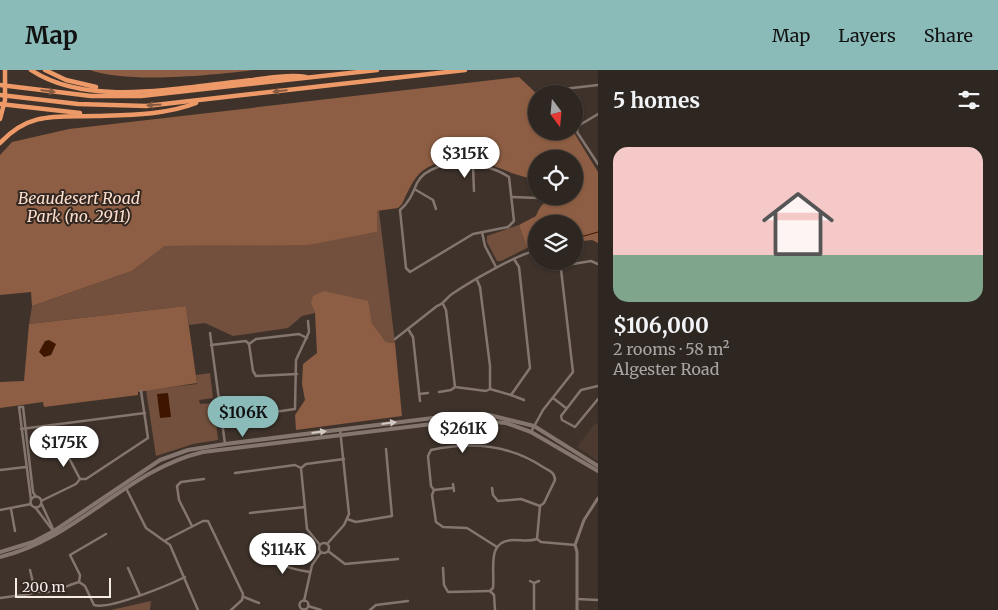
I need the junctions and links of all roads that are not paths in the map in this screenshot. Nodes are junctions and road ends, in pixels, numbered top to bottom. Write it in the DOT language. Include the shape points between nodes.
graph roads {
  1 [pos="5,70"];
  2 [pos="31,70"];
  3 [pos="45,70"];
  4 [pos="377,70"];
  5 [pos="464,70"];
  6 [pos="312,78"];
  7 [pos="0,85"];
  8 [pos="598,85"];
  9 [pos="583,87"];
  10 [pos="113,91"];
  11 [pos="0,95"];
  12 [pos="203,100"];
  13 [pos="0,104"];
  14 [pos="598,114"];
  15 [pos="104,115"];
  16 [pos="0,119"];
  17 [pos="583,124"];
  18 [pos="583,140"];
  19 [pos="0,143"];
  20 [pos="596,158"];
  21 [pos="598,164"];
  22 [pos="472,166"];
  23 [pos="416,190"];
  24 [pos="474,191"];
  25 [pos="512,197"];
  26 [pos="528,198"];
  27 [pos="436,209"];
  28 [pos="482,232"];
  29 [pos="528,252"];
  30 [pos="514,259"];
  31 [pos="583,262"];
  32 [pos="598,264"];
  33 [pos="496,267"];
  34 [pos="561,270"];
  35 [pos="477,280"];
  36 [pos="443,304"];
  37 [pos="308,321"];
  38 [pos="408,329"];
  39 [pos="210,333"];
  40 [pos="307,338"];
  41 [pos="395,339"];
  42 [pos="250,344"];
  43 [pos="211,345"];
  44 [pos="297,374"];
  45 [pos="598,386"];
  46 [pos="456,387"];
  47 [pos="490,389"];
  48 [pos="141,391"];
  49 [pos="439,392"];
  50 [pos="428,393"];
  51 [pos="419,394"];
  52 [pos="511,395"];
  53 [pos="553,398"];
  54 [pos="598,399"];
  55 [pos="524,400"];
  56 [pos="420,401"];
  57 [pos="566,408"];
  58 [pos="145,413"];
  59 [pos="221,420"];
  60 [pos="534,426"];
  61 [pos="25,428"];
  62 [pos="21,429"];
  63 [pos="340,430"];
  64 [pos="531,432"];
  65 [pos="341,435"];
  66 [pos="225,444"];
  67 [pos="226,449"];
  68 [pos="386,449"];
  69 [pos="69,452"];
  70 [pos="344,460"];
  71 [pos="598,466"];
  72 [pos="28,467"];
  73 [pos="301,468"];
  74 [pos="0,470"];
  75 [pos="598,471"];
  76 [pos="235,473"];
  77 [pos="80,479"];
  78 [pos="204,479"];
  79 [pos="453,484"];
  80 [pos="124,486"];
  81 [pos="492,488"];
  82 [pos="434,490"];
  83 [pos="36,497"];
  84 [pos="598,498"];
  85 [pos="31,502"];
  86 [pos="41,502"];
  87 [pos="540,506"];
  88 [pos="36,507"];
  89 [pos="304,507"];
  90 [pos="11,508"];
  91 [pos="0,510"];
  92 [pos="250,513"];
  93 [pos="347,519"];
  94 [pos="192,526"];
  95 [pos="15,531"];
  96 [pos="55,533"];
  97 [pos="106,534"];
  98 [pos="537,539"];
  99 [pos="166,540"];
  100 [pos="327,544"];
  101 [pos="575,545"];
  102 [pos="320,546"];
  103 [pos="497,547"];
  104 [pos="328,551"];
  105 [pos="0,552"];
  106 [pos="321,552"];
  107 [pos="271,553"];
  108 [pos="0,558"];
  109 [pos="398,559"];
  110 [pos="128,568"];
  111 [pos="443,568"];
  112 [pos="30,570"];
  113 [pos="310,572"];
  114 [pos="185,577"];
  115 [pos="530,581"];
  116 [pos="539,581"];
  117 [pos="80,582"];
  118 [pos="534,583"];
  119 [pos="35,591"];
  120 [pos="490,591"];
  121 [pos="140,595"];
  122 [pos="243,597"];
  123 [pos="0,598"];
  124 [pos="577,599"];
  125 [pos="598,600"];
  126 [pos="304,601"];
  127 [pos="408,601"];
  128 [pos="259,603"];
  129 [pos="308,606"];
  130 [pos="98,609"];
  131 [pos="198,610"];
  132 [pos="231,610"];
  133 [pos="302,610"];
  134 [pos="321,610"];
  135 [pos="370,610"];
  136 [pos="495,610"];
  137 [pos="534,610"];
  138 [pos="577,610"];
  1 -- 16 [label="highway"];
  2 -- 10 [label="highway" via="68,86"];
  3 -- 10 [label="highway" via="74,82"];
  4 -- 6 [label="highway"];
  5 -- 12 [label="highway, one-way"];
  7 -- 6 [label="highway, one-way" via="91,96 141,96"];
  6 -- 10 [label="highway" via="300,76"];
  8 -- 9 [label="street"];
  12 -- 11 [label="highway, one-way" via="110,106"];
  12 -- 15 [label="highway" via="161,111"];
  13 -- 15 [label="highway"];
  14 -- 17 [label="street"];
  15 -- 19 [label="highway" via="40,118 18,127"];
  18 -- 20 [label="street"];
  20 -- 21 [label="street"];
  22 -- 23 [label="street" via="463,162 432,170 417,183"];
  22 -- 24 [label="street"];
  22 -- 25 [label="street" via="487,166 509,177"];
  23 -- 27 [label="street" via="433,200"];
  23 -- 28 [label="street" via="399,213 406,268 410,272 473,234"];
  25 -- 26 [label="street"];
  25 -- 28 [label="street" via="512,225"];
  28 -- 33 [label="street"];
  29 -- 30 [label="street"];
  30 -- 33 [label="street"];
  30 -- 52 [label="street" via="518,267 530,368"];
  31 -- 32 [label="street"];
  33 -- 35 [label="street"];
  34 -- 53 [label="street" via="573,372"];
  35 -- 36 [label="street" via="452,294"];
  35 -- 47 [label="street" via="488,350"];
  36 -- 38 [label="street"];
  36 -- 46 [label="street"];
  37 -- 40 [label="street"];
  38 -- 41 [label="street"];
  38 -- 51 [label="street" via="413,337"];
  39 -- 43 [label="street"];
  40 -- 42 [label="street" via="299,334 256,339"];
  40 -- 44 [label="street" via="296,360"];
  42 -- 43 [label="street" via="246,341"];
  42 -- 44 [label="street" via="256,376"];
  43 -- 59 [label="street"];
  44 -- 59 [label="street" via="293,410"];
  45 -- 57 [label="street" via="581,390"];
  46 -- 47 [label="street"];
  46 -- 49 [label="street"];
  47 -- 52 [label="street"];
  48 -- 58 [label="street"];
  50 -- 51 [label="street"];
  51 -- 56 [label="street"];
  52 -- 55 [label="street"];
  53 -- 57 [label="street"];
  53 -- 60 [label="street"];
  54 -- 57 [label="street" via="575,427 562,420"];
  58 -- 61 [label="street"];
  58 -- 77 [label="street" via="149,434 145,442 124,452 86,479"];
  59 -- 66 [label="street"];
  63 -- 60 [label="main road, one-way" via="480,415"];
  60 -- 64 [label="street"];
  60 -- 71 [label="main road"];
  61 -- 62 [label="street"];
  61 -- 62 [label="street" via="23,407 19,407"];
  61 -- 72 [label="street"];
  62 -- 72 [label="street"];
  63 -- 65 [label="street"];
  66 -- 63 [label="main road, one-way"];
  64 -- 65 [label="main road" via="506,424 470,421"];
  64 -- 75 [label="main road"];
  65 -- 67 [label="main road"];
  65 -- 70 [label="street"];
  66 -- 67 [label="main road"];
  66 -- 80 [label="main road" via="170,456 145,468"];
  67 -- 80 [label="main road" via="170,462"];
  68 -- 93 [label="street" via="392,516 356,522"];
  69 -- 77 [label="street"];
  70 -- 73 [label="street" via="306,464"];
  70 -- 93 [label="street" via="349,501"];
  72 -- 74 [label="street"];
  72 -- 83 [label="street"];
  72 -- 85 [label="street"];
  73 -- 76 [label="street" via="295,465"];
  73 -- 89 [label="street"];
  77 -- 86 [label="street"];
  78 -- 94 [label="street" via="181,482 177,486 179,500"];
  79 -- 82 [label="street" via="453,490"];
  80 -- 96 [label="main road"];
  80 -- 99 [label="street" via="146,528"];
  81 -- 87 [label="street" via="498,500 520,499"];
  82 -- 87 [label="street" via="428,456 431,450 470,445 496,447 527,457 555,476"];
  82 -- 103 [label="street" via="432,495 438,525 467,528"];
  83 -- 85 [label="street"];
  83 -- 86 [label="street"];
  84 -- 101 [label="street" via="584,520"];
  85 -- 88 [label="street"];
  85 -- 90 [label="street"];
  86 -- 88 [label="street"];
  86 -- 96 [label="street"];
  87 -- 98 [label="street"];
  88 -- 96 [label="street"];
  89 -- 92 [label="street"];
  89 -- 102 [label="street" via="309,534"];
  90 -- 91 [label="street"];
  90 -- 95 [label="street"];
  93 -- 100 [label="street"];
  94 -- 99 [label="street"];
  94 -- 122 [label="street" via="208,522"];
  96 -- 105 [label="main road"];
  96 -- 108 [label="main road" via="30,548"];
  97 -- 117 [label="street" via="70,555"];
  98 -- 101 [label="street"];
  98 -- 103 [label="street" via="511,540"];
  99 -- 114 [label="street"];
  100 -- 102 [label="street"];
  100 -- 104 [label="street"];
  101 -- 124 [label="street" via="578,552"];
  102 -- 106 [label="street"];
  103 -- 120 [label="street" via="493,554 493,588"];
  104 -- 106 [label="street"];
  104 -- 109 [label="street" via="345,564"];
  106 -- 113 [label="street"];
  107 -- 113 [label="street" via="276,561 287,567"];
  110 -- 121 [label="street"];
  111 -- 120 [label="street" via="448,592"];
  112 -- 119 [label="street"];
  113 -- 126 [label="street"];
  114 -- 121 [label="street"];
  114 -- 131 [label="street"];
  115 -- 118 [label="street"];
  116 -- 118 [label="street"];
  117 -- 119 [label="street" via="59,591"];
  117 -- 130 [label="street"];
  118 -- 137 [label="street"];
  119 -- 123 [label="street"];
  120 -- 136 [label="street" via="494,595"];
  121 -- 130 [label="street" via="132,601"];
  122 -- 128 [label="street"];
  122 -- 132 [label="street"];
  124 -- 125 [label="street"];
  124 -- 138 [label="street"];
  126 -- 129 [label="street"];
  126 -- 133 [label="street" via="299,605"];
  127 -- 135 [label="street" via="376,605"];
  129 -- 133 [label="street"];
  129 -- 134 [label="street"];
}
